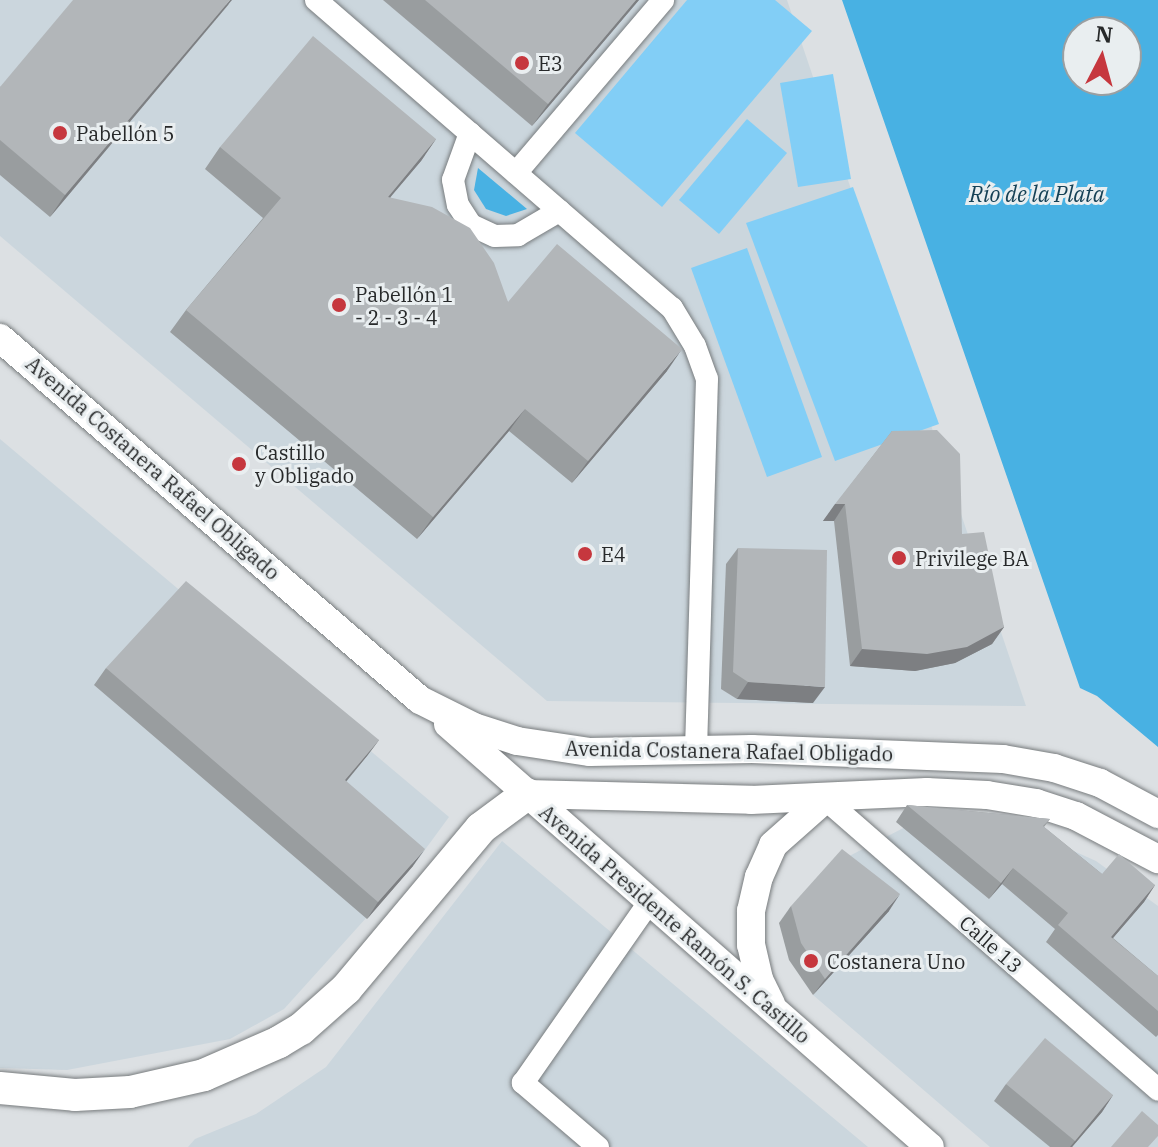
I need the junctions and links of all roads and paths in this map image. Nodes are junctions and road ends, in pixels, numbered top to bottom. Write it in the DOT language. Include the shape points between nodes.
graph roads {
  1 [pos="316,0"];
  2 [pos="663,0"];
  3 [pos="470,133"];
  4 [pos="516,173"];
  5 [pos="559,211"];
  6 [pos="0,338"];
  7 [pos="420,700"];
  8 [pos="696,751"];
  9 [pos="527,794"];
  10 [pos="825,799"];
  11 [pos="1158,814"];
  12 [pos="1158,859"];
  13 [pos="650,901"];
  14 [pos="774,1011"];
  15 [pos="0,1088"];
  16 [pos="1158,1089"];
  17 [pos="598,1147"];
  18 [pos="930,1147"];
  1 -- 3 [label="street"];
  2 -- 4 [label="street"];
  3 -- 4 [label="street"];
  3 -- 5 [label="street" via="453,180 458,205 471,225 495,236 518,235"];
  4 -- 5 [label="street"];
  5 -- 8 [label="street" via="672,308 707,379"];
  6 -- 7 [label="main road, Avenida Costanera Rafael Obligado"];
  7 -- 8 [label="main road, Avenida Costanera Rafael Obligado" via="517,741 590,752"];
  7 -- 9 [label="main road, Avenida Presidente Ramón S. Castillo"];
  8 -- 11 [label="main road, Avenida Costanera Rafael Obligado" via="1003,759 1100,783"];
  9 -- 10 [label="main road, Avenida Costanera Rafael Obligado"];
  9 -- 13 [label="main road, Avenida Presidente Ramón S. Castillo"];
  9 -- 15 [label="highway" via="481,828 346,989 279,1042 204,1075 130,1092 75,1095"];
  10 -- 12 [label="main road, Avenida Costanera Rafael Obligado" via="964,793 1036,803 1109,830"];
  10 -- 14 [label="main road" via="773,845 759,877 751,945"];
  10 -- 16 [label="street, Calle 13"];
  13 -- 14 [label="main road, Avenida Presidente Ramón S. Castillo"];
  13 -- 17 [label="street" via="523,1083"];
  14 -- 18 [label="main road, Avenida Presidente Ramón S. Castillo"];
}
